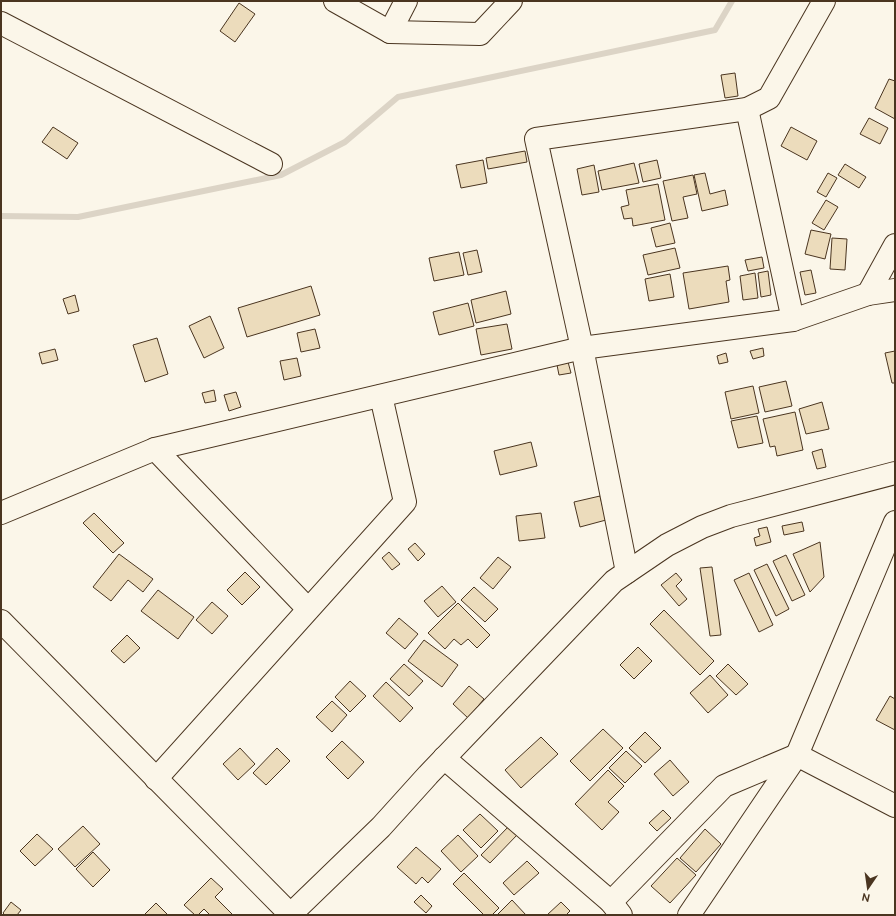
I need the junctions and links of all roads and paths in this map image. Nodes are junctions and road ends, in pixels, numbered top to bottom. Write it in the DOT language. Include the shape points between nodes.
graph roads {
  1 [pos="335,1"];
  2 [pos="406,1"];
  3 [pos="511,1"];
  4 [pos="824,1"];
  5 [pos="1,23"];
  6 [pos="390,32"];
  7 [pos="747,109"];
  8 [pos="271,164"];
  9 [pos="895,245"];
  10 [pos="895,290"];
  11 [pos="868,294"];
  12 [pos="793,320"];
  13 [pos="582,348"];
  14 [pos="381,396"];
  15 [pos="155,449"];
  16 [pos="895,473"];
  17 [pos="1,513"];
  18 [pos="895,522"];
  19 [pos="628,572"];
  20 [pos="308,610"];
  21 [pos="1,621"];
  22 [pos="797,755"];
  23 [pos="444,758"];
  24 [pos="156,779"];
  25 [pos="895,806"];
  26 [pos="616,908"];
  27 [pos="291,915"];
  28 [pos="689,915"];
  1 -- 6 [label="street"];
  2 -- 6 [label="street"];
  3 -- 6 [label="street" via="480,34"];
  4 -- 7 [label="street" via="770,98"];
  5 -- 8 [label="street"];
  7 -- 12 [label="street"];
  7 -- 13 [label="street" via="536,139"];
  9 -- 11 [label="street"];
  10 -- 11 [label="street"];
  11 -- 12 [label="street"];
  12 -- 13 [label="street"];
  13 -- 14 [label="street"];
  13 -- 19 [label="street"];
  14 -- 15 [label="street"];
  14 -- 20 [label="street" via="405,502"];
  15 -- 17 [label="street"];
  15 -- 20 [label="street"];
  16 -- 19 [label="street" via="731,516 667,545"];
  18 -- 22 [label="street"];
  19 -- 23 [label="street" via="614,581"];
  20 -- 24 [label="street"];
  21 -- 24 [label="street"];
  22 -- 25 [label="street"];
  22 -- 26 [label="street" via="724,786"];
  22 -- 28 [label="street"];
  23 -- 26 [label="street"];
  23 -- 27 [label="street" via="381,827"];
  24 -- 27 [label="street"];
}
